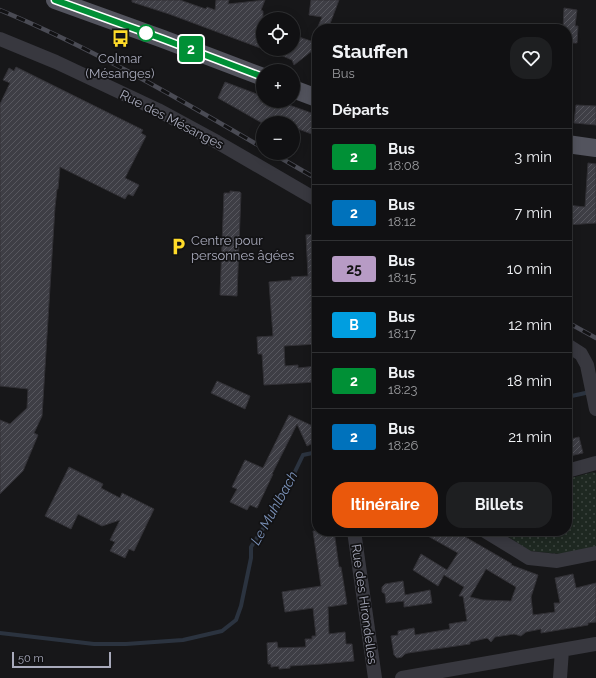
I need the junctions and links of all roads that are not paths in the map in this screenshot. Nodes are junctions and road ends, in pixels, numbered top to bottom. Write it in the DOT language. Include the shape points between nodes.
graph roads {
  1 [pos="56,0"];
  2 [pos="0,39"];
  3 [pos="256,74"];
  4 [pos="300,92"];
  5 [pos="312,96"];
  6 [pos="572,145"];
  7 [pos="596,148"];
  8 [pos="312,197"];
  9 [pos="572,348"];
  10 [pos="594,397"];
  11 [pos="596,464"];
  12 [pos="572,470"];
  13 [pos="355,536"];
  14 [pos="496,536"];
  15 [pos="596,553"];
  16 [pos="596,644"];
  17 [pos="562,650"];
  18 [pos="375,678"];
  19 [pos="402,678"];
  20 [pos="560,678"];
  1 -- 3 [label="main road"];
  2 -- 8 [label="street, Rue des Mésanges" via="158,110"];
  4 -- 5 [label="main road"];
  6 -- 7 [label="main road"];
  9 -- 10 [label="street" via="584,358"];
  11 -- 12 [label="street"];
  13 -- 18 [label="street, Rue des Hirondelles"];
  14 -- 15 [label="street" via="529,558 557,561"];
  16 -- 17 [label="street"];
  17 -- 19 [label="street"];
  17 -- 20 [label="street"];
}
